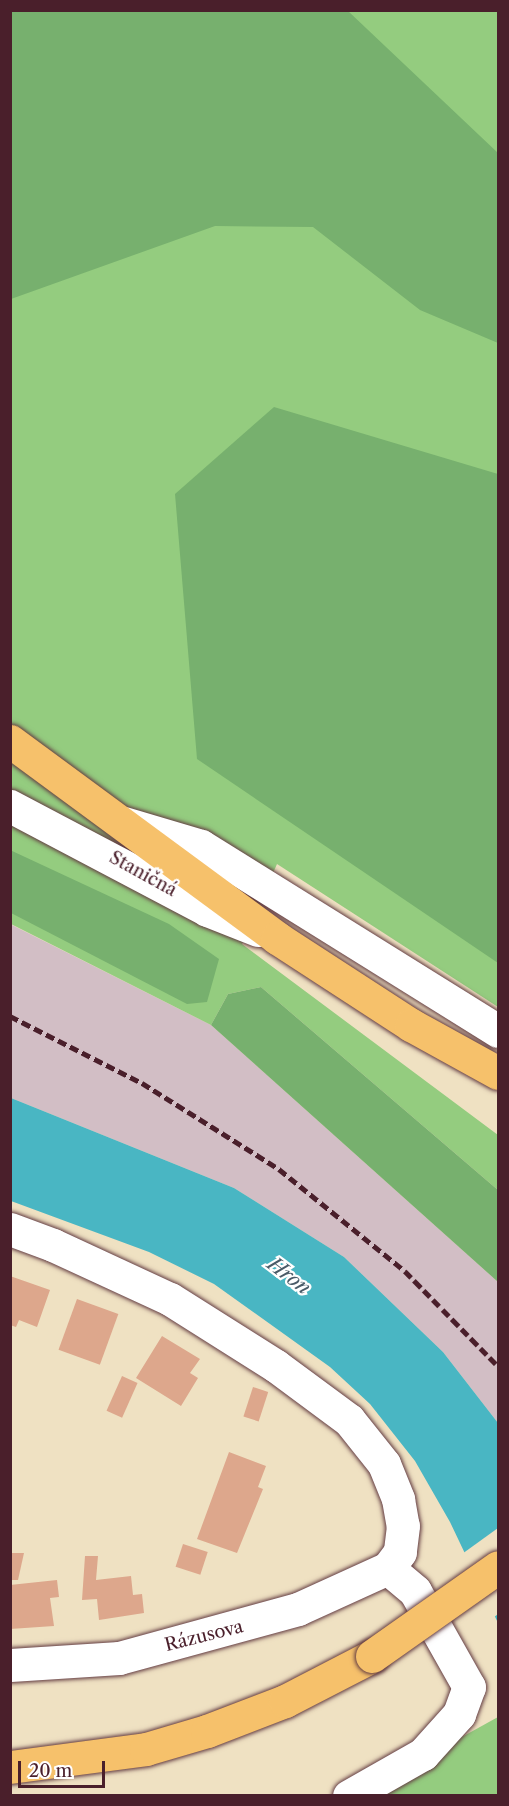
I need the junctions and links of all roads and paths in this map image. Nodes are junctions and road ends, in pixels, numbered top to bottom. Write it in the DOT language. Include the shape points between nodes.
graph roads {
  1 [pos="10,741"];
  2 [pos="10,806"];
  3 [pos="124,824"];
  4 [pos="277,938"];
  5 [pos="498,1031"];
  6 [pos="498,1074"];
  7 [pos="10,1229"];
  8 [pos="498,1567"];
  9 [pos="388,1568"];
  10 [pos="10,1665"];
  11 [pos="10,1767"];
  12 [pos="350,1796"];
  1 -- 3 [label="main road"];
  2 -- 4 [label="street, Staničná" via="207,910"];
  3 -- 4 [label="main road"];
  3 -- 5 [label="street" via="201,846"];
  4 -- 6 [label="main road" via="411,1025"];
  7 -- 9 [label="street" via="170,1299 276,1366 349,1419 384,1464 398,1499 403,1526 400,1552"];
  8 -- 11 [label="main road, bridge" via="372,1656 285,1701 146,1749"];
  9 -- 10 [label="street, Rázusova" via="298,1609 234,1630 119,1658"];
  9 -- 12 [label="street" via="415,1590 469,1686 459,1714 423,1754"];
}
